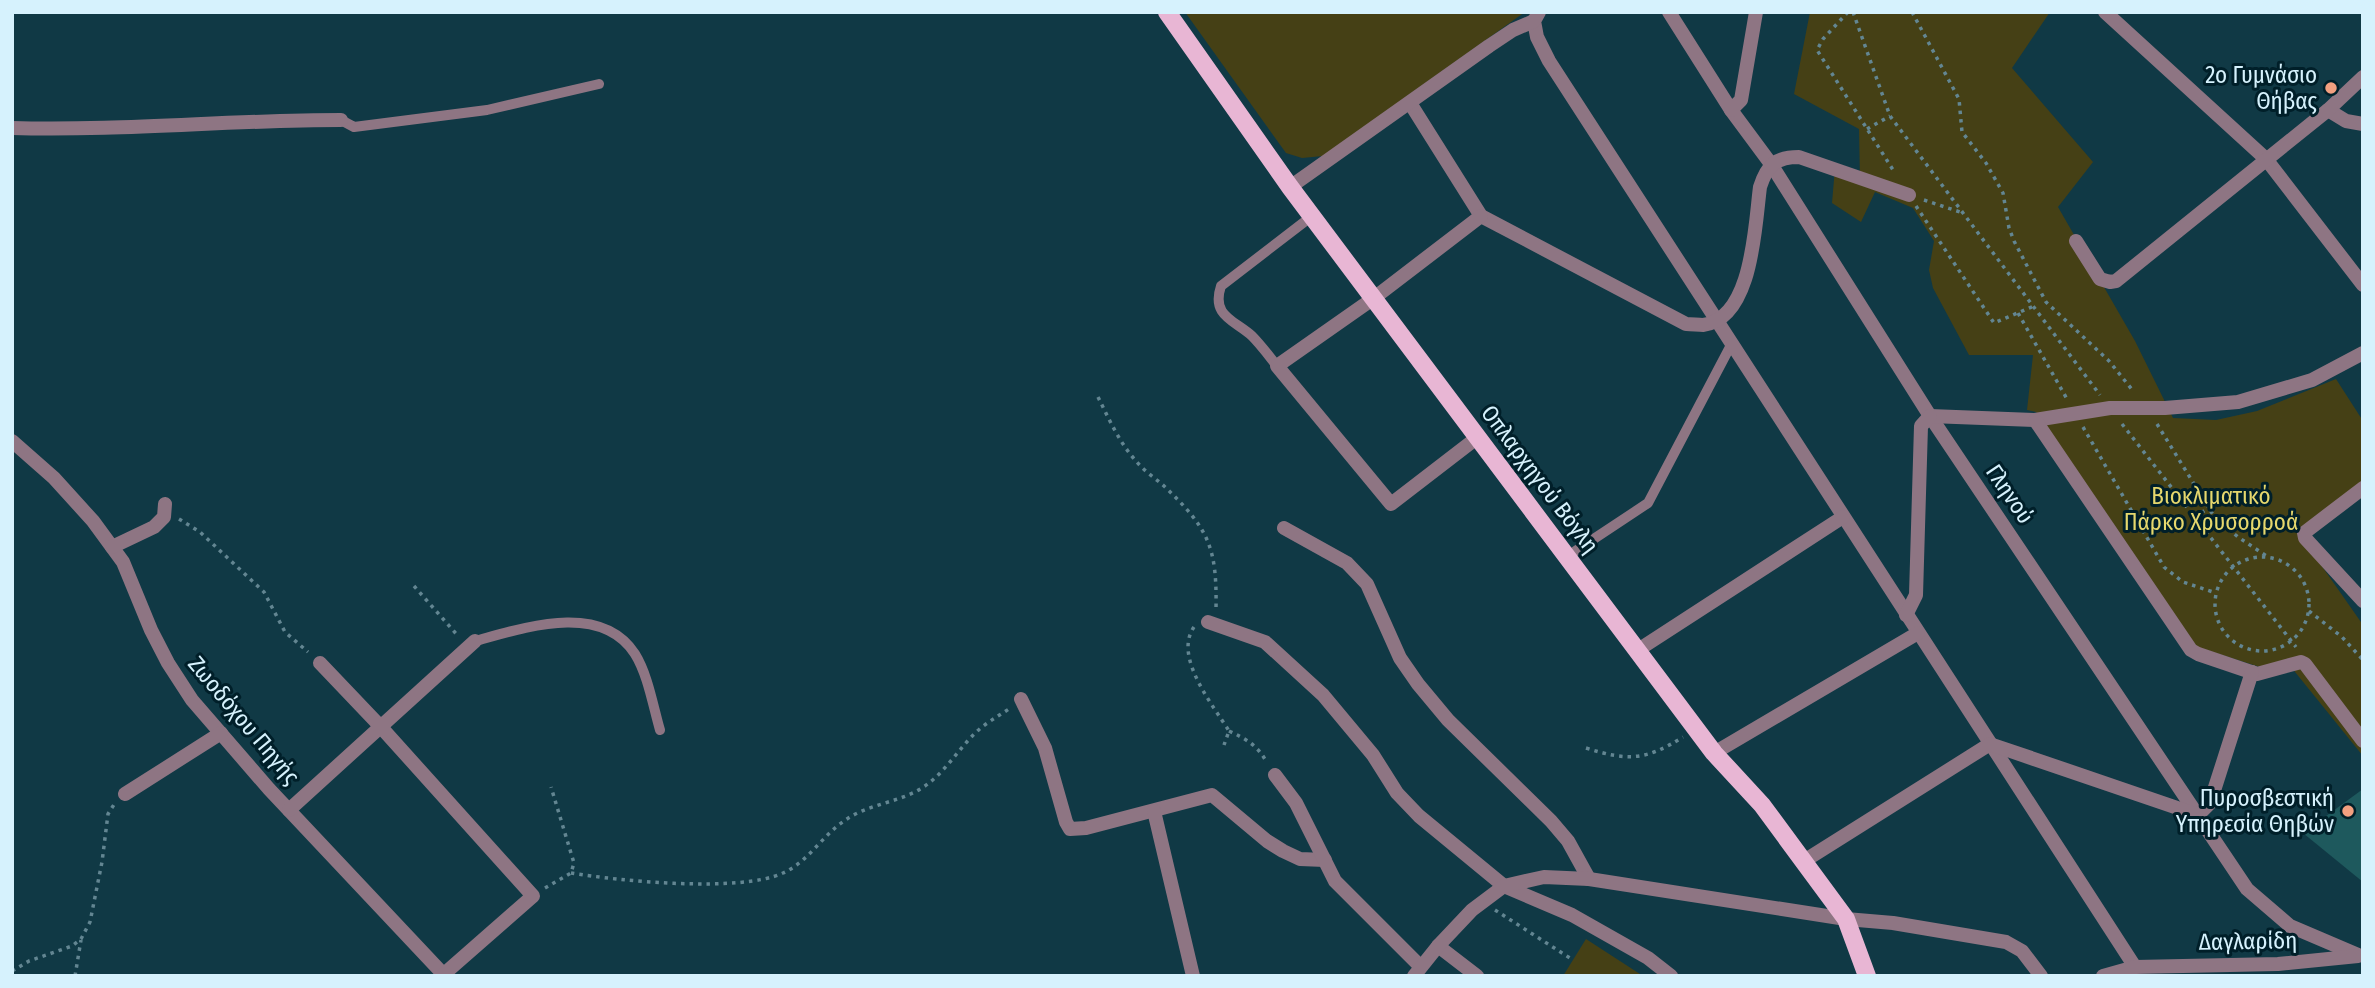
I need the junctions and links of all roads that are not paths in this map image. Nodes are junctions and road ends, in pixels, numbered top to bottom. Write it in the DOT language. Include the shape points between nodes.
graph roads {
  1 [pos="1167,12"];
  2 [pos="1669,12"];
  3 [pos="1756,12"];
  4 [pos="2105,12"];
  5 [pos="1536,17"];
  6 [pos="2363,77"];
  7 [pos="599,84"];
  8 [pos="1410,103"];
  9 [pos="1731,110"];
  10 [pos="2328,110"];
  11 [pos="341,120"];
  12 [pos="2363,124"];
  13 [pos="12,128"];
  14 [pos="2266,159"];
  15 [pos="1771,164"];
  16 [pos="1290,187"];
  17 [pos="1909,195"];
  18 [pos="1312,216"];
  19 [pos="1481,216"];
  20 [pos="2076,241"];
  21 [pos="2363,285"];
  22 [pos="1374,298"];
  23 [pos="1716,320"];
  24 [pos="1731,345"];
  25 [pos="2363,353"];
  26 [pos="1277,366"];
  27 [pos="1930,416"];
  28 [pos="2035,420"];
  29 [pos="1478,437"];
  30 [pos="12,441"];
  31 [pos="2363,488"];
  32 [pos="165,511"];
  33 [pos="1843,517"];
  34 [pos="1284,528"];
  35 [pos="112,547"];
  36 [pos="1568,556"];
  37 [pos="2363,601"];
  38 [pos="1906,615"];
  39 [pos="1212,623"];
  40 [pos="1918,633"];
  41 [pos="471,644"];
  42 [pos="1638,650"];
  43 [pos="320,663"];
  44 [pos="2252,672"];
  45 [pos="1021,699"];
  46 [pos="380,726"];
  47 [pos="660,730"];
  48 [pos="221,733"];
  49 [pos="2363,741"];
  50 [pos="1990,744"];
  51 [pos="1714,752"];
  52 [pos="1275,775"];
  53 [pos="125,794"];
  54 [pos="289,810"];
  55 [pos="1154,811"];
  56 [pos="2198,815"];
  57 [pos="1325,860"];
  58 [pos="1804,861"];
  59 [pos="1589,879"];
  60 [pos="1504,886"];
  61 [pos="1846,919"];
  62 [pos="1437,946"];
  63 [pos="2360,955"];
  64 [pos="2135,967"];
  65 [pos="1417,971"];
  66 [pos="445,975"];
  67 [pos="1193,976"];
  68 [pos="1478,976"];
  69 [pos="1671,976"];
  70 [pos="1867,976"];
  71 [pos="2041,976"];
  72 [pos="2102,976"];
  1 -- 16 [label="main road, Οπλαρχηγού Βόγλη"];
  2 -- 9 [label="street, Γληνού"];
  3 -- 9 [label="street" via="1741,100"];
  4 -- 14 [label="street"];
  5 -- 8 [label="street"];
  5 -- 23 [label="street" via="1537,37 1549,61"];
  6 -- 10 [label="street"];
  7 -- 11 [label="lane" via="487,110 354,127"];
  8 -- 16 [label="street"];
  8 -- 19 [label="street"];
  9 -- 15 [label="street, Γληνού"];
  10 -- 12 [label="street" via="2346,121"];
  10 -- 14 [label="street"];
  11 -- 13 [label="street"];
  14 -- 20 [label="street" via="2116,281 2100,279"];
  14 -- 21 [label="street"];
  15 -- 17 [label="street" via="1784,157 1799,157"];
  15 -- 23 [label="street" via="1760,187 1746,279 1740,296"];
  15 -- 27 [label="street, Γληνού"];
  16 -- 18 [label="main road, Οπλαρχηγού Βόγλη"];
  18 -- 22 [label="main road, Οπλαρχηγού Βόγλη"];
  18 -- 26 [label="lane" via="1220,286 1217,298 1229,321 1259,343"];
  19 -- 22 [label="street"];
  19 -- 23 [label="street" via="1686,324"];
  22 -- 26 [label="street"];
  22 -- 29 [label="main road, Οπλαρχηγού Βόγλη"];
  23 -- 24 [label="street"];
  24 -- 33 [label="street"];
  24 -- 36 [label="lane" via="1648,503"];
  25 -- 28 [label="street" via="2312,380 2238,402 2110,408"];
  26 -- 29 [label="street" via="1391,504"];
  27 -- 28 [label="street"];
  27 -- 38 [label="street" via="1921,426 1916,595"];
  27 -- 56 [label="street, Γληνού"];
  28 -- 44 [label="street" via="2191,650"];
  29 -- 36 [label="main road, Οπλαρχηγού Βόγλη"];
  30 -- 35 [label="street, Ζωοδόχου Πηγής" via="54,478"];
  31 -- 37 [label="street" via="2304,533"];
  32 -- 35 [label="street" via="154,527"];
  33 -- 38 [label="street"];
  33 -- 42 [label="street"];
  34 -- 59 [label="street" via="1347,563 1367,584 1400,658 1419,684 1448,720 1551,821"];
  35 -- 48 [label="street, Ζωοδόχου Πηγής" via="168,663"];
  36 -- 42 [label="main road, Οπλαρχηγού Βόγλη"];
  38 -- 40 [label="street"];
  39 -- 60 [label="street" via="1265,642 1322,695 1373,755 1396,793"];
  40 -- 50 [label="street"];
  40 -- 51 [label="street"];
  41 -- 46 [label="street"];
  41 -- 47 [label="lane" via="517,629 560,623 599,625 635,654"];
  42 -- 51 [label="main road, Οπλαρχηγού Βόγλη"];
  43 -- 46 [label="street"];
  44 -- 49 [label="street" via="2263,674 2305,664"];
  44 -- 56 [label="street" via="2210,803"];
  45 -- 55 [label="street" via="1045,748 1070,830"];
  46 -- 54 [label="street"];
  46 -- 66 [label="street" via="533,896"];
  48 -- 53 [label="street"];
  48 -- 54 [label="street, Ζωοδόχου Πηγής"];
  50 -- 56 [label="street"];
  50 -- 58 [label="street"];
  50 -- 64 [label="street"];
  51 -- 58 [label="main road, Οπλαρχηγού Βόγλη"];
  52 -- 57 [label="street" via="1296,803"];
  54 -- 66 [label="street, Ζωοδόχου Πηγής"];
  55 -- 57 [label="street" via="1212,795 1283,851 1300,859"];
  55 -- 67 [label="street"];
  56 -- 63 [label="street, Γληνού" via="2247,889 2290,926"];
  57 -- 65 [label="street" via="1335,881"];
  58 -- 61 [label="main road, Οπλαρχηγού Βόγλη"];
  59 -- 60 [label="street" via="1544,877"];
  59 -- 61 [label="street"];
  60 -- 62 [label="street"];
  60 -- 69 [label="street" via="1572,915"];
  61 -- 70 [label="main road, Οπλαρχηγού Βόγλη"];
  61 -- 71 [label="street" via="2006,942 2022,951"];
  62 -- 65 [label="street"];
  62 -- 68 [label="street"];
  63 -- 64 [label="street, Δαγλαρίδη" via="2316,962"];
  64 -- 72 [label="street, Δαγλαρίδη"];
}
